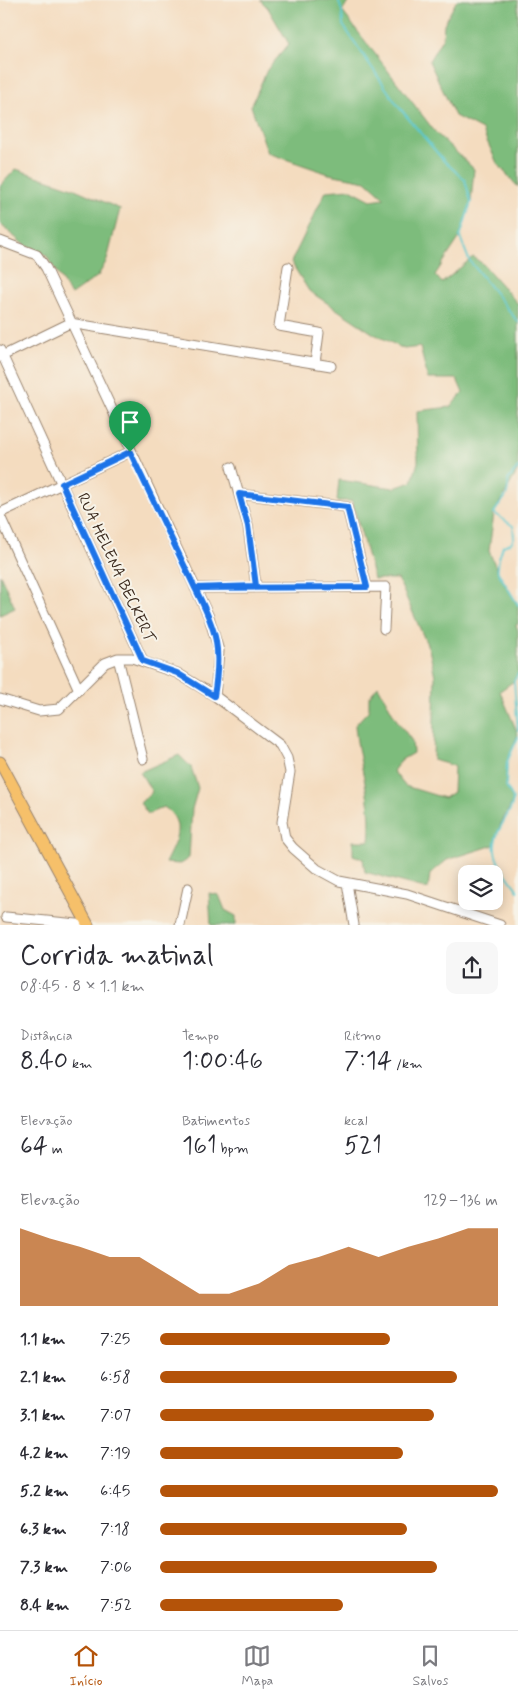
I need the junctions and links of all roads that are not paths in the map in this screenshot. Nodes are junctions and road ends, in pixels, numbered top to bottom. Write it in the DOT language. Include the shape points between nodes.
graph roads {
  1 [pos="0,241"];
  2 [pos="288,267"];
  3 [pos="70,323"];
  4 [pos="1,354"];
  5 [pos="315,364"];
  6 [pos="331,366"];
  7 [pos="130,452"];
  8 [pos="232,468"];
  9 [pos="62,484"];
  10 [pos="239,494"];
  11 [pos="0,514"];
  12 [pos="256,586"];
  13 [pos="367,587"];
  14 [pos="195,588"];
  15 [pos="384,628"];
  16 [pos="118,658"];
  17 [pos="143,661"];
  18 [pos="79,690"];
  19 [pos="214,696"];
  20 [pos="0,699"];
  21 [pos="143,759"];
  22 [pos="0,762"];
  23 [pos="347,883"];
  24 [pos="188,888"];
  25 [pos="6,917"];
  26 [pos="88,925"];
  27 [pos="180,925"];
  28 [pos="354,925"];
  29 [pos="500,925"];
  1 -- 3 [label="street" via="40,258"];
  2 -- 5 [label="street" via="278,326 319,333"];
  3 -- 4 [label="street"];
  3 -- 5 [label="street"];
  3 -- 7 [label="street"];
  4 -- 9 [label="street, RUA HELENA BECKERT"];
  5 -- 6 [label="street"];
  7 -- 9 [label="street"];
  7 -- 14 [label="street"];
  8 -- 10 [label="street"];
  9 -- 11 [label="street"];
  9 -- 17 [label="street, RUA HELENA BECKERT"];
  10 -- 12 [label="street" via="248,526"];
  10 -- 13 [label="street" via="347,507"];
  11 -- 18 [label="street"];
  12 -- 13 [label="street"];
  12 -- 14 [label="street"];
  13 -- 15 [label="street" via="386,587"];
  14 -- 19 [label="street" via="217,640"];
  16 -- 17 [label="street"];
  16 -- 18 [label="street" via="105,663"];
  16 -- 21 [label="street"];
  17 -- 19 [label="street" via="177,673"];
  18 -- 20 [label="street" via="59,709 46,712"];
  19 -- 23 [label="street" via="280,745 288,758 290,772 282,822 285,838 325,875"];
  22 -- 26 [label="main road"];
  23 -- 28 [label="street"];
  23 -- 29 [label="street" via="406,894"];
  24 -- 27 [label="street"];
  25 -- 26 [label="street"];
}
